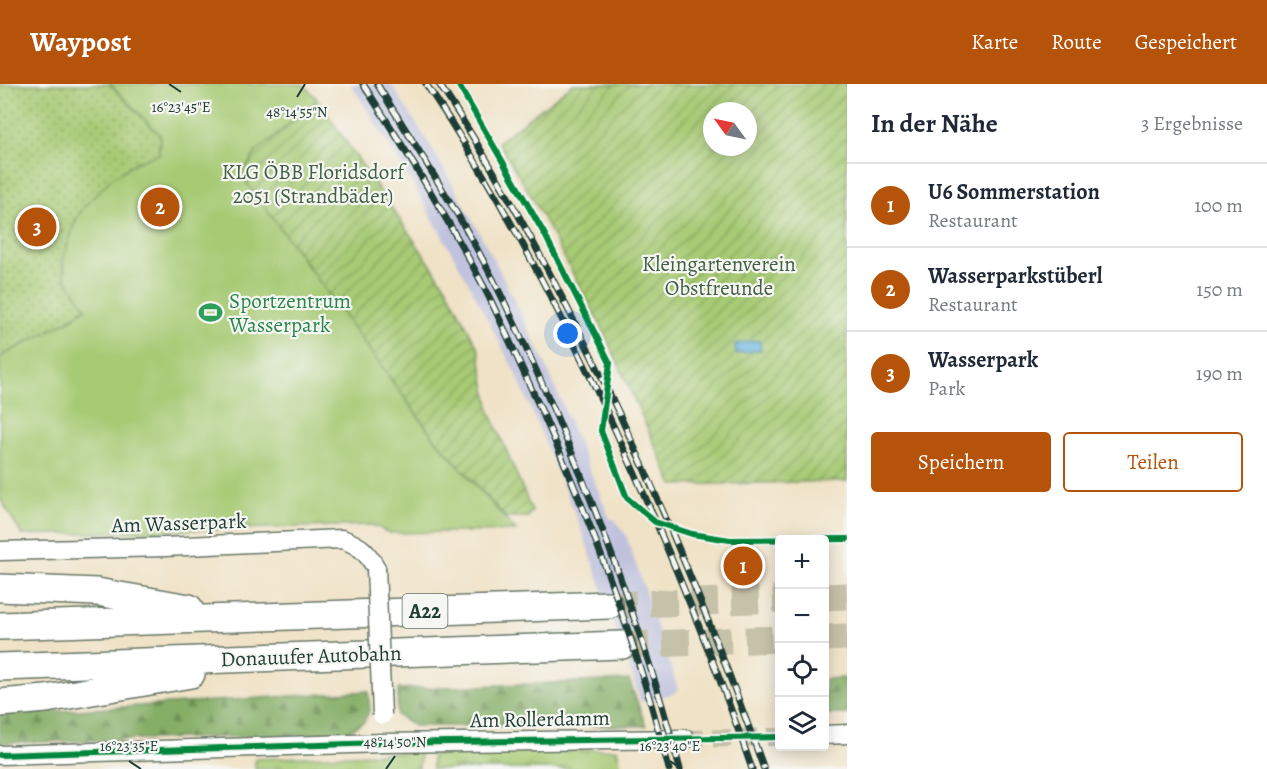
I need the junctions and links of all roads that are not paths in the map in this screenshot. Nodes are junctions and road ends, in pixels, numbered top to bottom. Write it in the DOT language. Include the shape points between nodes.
graph roads {
  1 [pos="0,550"];
  2 [pos="0,588"];
  3 [pos="609,605"];
  4 [pos="241,617"];
  5 [pos="0,626"];
  6 [pos="622,645"];
  7 [pos="291,656"];
  8 [pos="0,667"];
  9 [pos="0,703"];
  10 [pos="847,734"];
  11 [pos="829,735"];
  12 [pos="686,739"];
  13 [pos="382,743"];
  14 [pos="0,755"];
  1 -- 13 [label="street, Am Wasserpark, bridge" via="342,539 359,545 376,568"];
  2 -- 4 [label="highway" via="97,592"];
  3 -- 4 [label="highway, Donauufer Autobahn / A22"];
  4 -- 5 [label="highway, Donauufer Autobahn / A22"];
  6 -- 7 [label="highway, Donauufer Autobahn / A22"];
  7 -- 8 [label="highway, Donauufer Autobahn / A22"];
  7 -- 9 [label="highway" via="45,699"];
  10 -- 11 [label="street"];
  12 -- 13 [label="street, Am Rollerdamm"];
  13 -- 14 [label="street, Am Rollerdamm"];
}
